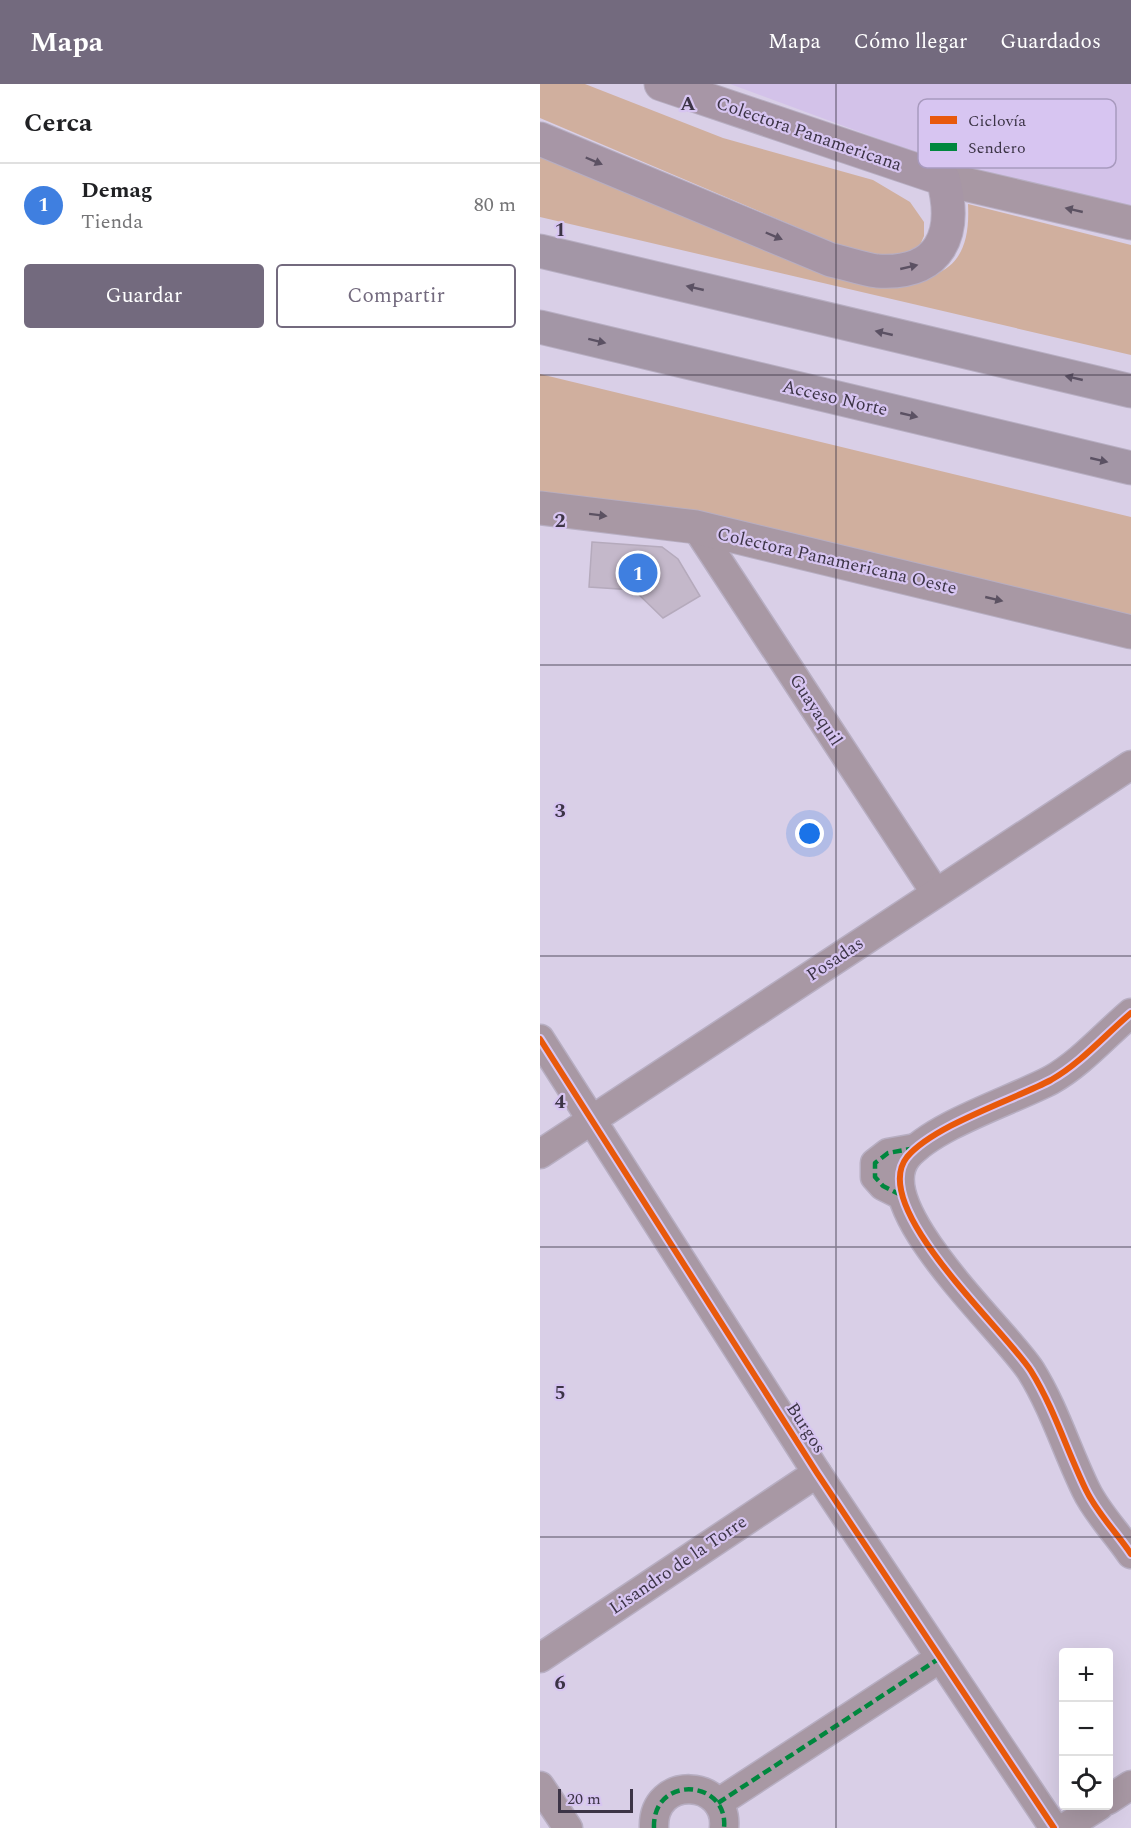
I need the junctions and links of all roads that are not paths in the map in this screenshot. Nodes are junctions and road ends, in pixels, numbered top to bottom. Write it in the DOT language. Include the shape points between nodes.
graph roads {
  1 [pos="662,84"];
  2 [pos="540,139"];
  3 [pos="943,179"];
  4 [pos="1131,224"];
  5 [pos="540,251"];
  6 [pos="540,327"];
  7 [pos="1131,391"];
  8 [pos="1131,468"];
  9 [pos="540,508"];
  10 [pos="696,527"];
  11 [pos="1131,632"];
  12 [pos="1131,765"];
  13 [pos="935,892"];
  14 [pos="1131,1013"];
  15 [pos="540,1039"];
  16 [pos="592,1120"];
  17 [pos="540,1154"];
  18 [pos="817,1473"];
  19 [pos="1131,1554"];
  20 [pos="540,1658"];
  21 [pos="940,1658"];
  22 [pos="1131,1785"];
  23 [pos="540,1786"];
  24 [pos="1113,1797"];
  25 [pos="1093,1810"];
  26 [pos="721,1816"];
  27 [pos="568,1828"];
  28 [pos="654,1828"];
  29 [pos="1054,1828"];
  30 [pos="1064,1828"];
  1 -- 3 [label="main road, Colectora Panamericana"];
  2 -- 3 [label="main road, one-way" via="831,260 877,271 923,264 936,252 950,215"];
  4 -- 3 [label="street, Colectora Panamericana, one-way"];
  7 -- 5 [label="highway, one-way"];
  6 -- 8 [label="highway, Acceso Norte, one-way"];
  9 -- 10 [label="street, Colectora Panamericana Oeste, one-way"];
  10 -- 11 [label="street, Colectora Panamericana Oeste, one-way"];
  10 -- 13 [label="street, Guayaquil"];
  12 -- 13 [label="street, Posadas"];
  13 -- 16 [label="street, Posadas"];
  14 -- 19 [label="street" via="1074,1066 916,1148 905,1159 899,1177 901,1195 931,1251 1030,1370 1087,1492"];
  15 -- 16 [label="street, Burgos"];
  16 -- 17 [label="street, Posadas"];
  16 -- 18 [label="street, Burgos"];
  18 -- 20 [label="street, Lisandro de la Torre"];
  18 -- 21 [label="street, Burgos"];
  21 -- 26 [label="street"];
  21 -- 29 [label="street, Burgos"];
  22 -- 24 [label="street"];
  23 -- 27 [label="street"];
  25 -- 30 [label="street"];
  26 -- 28 [label="street" via="709,1795 698,1790 674,1791 657,1808"];
}
